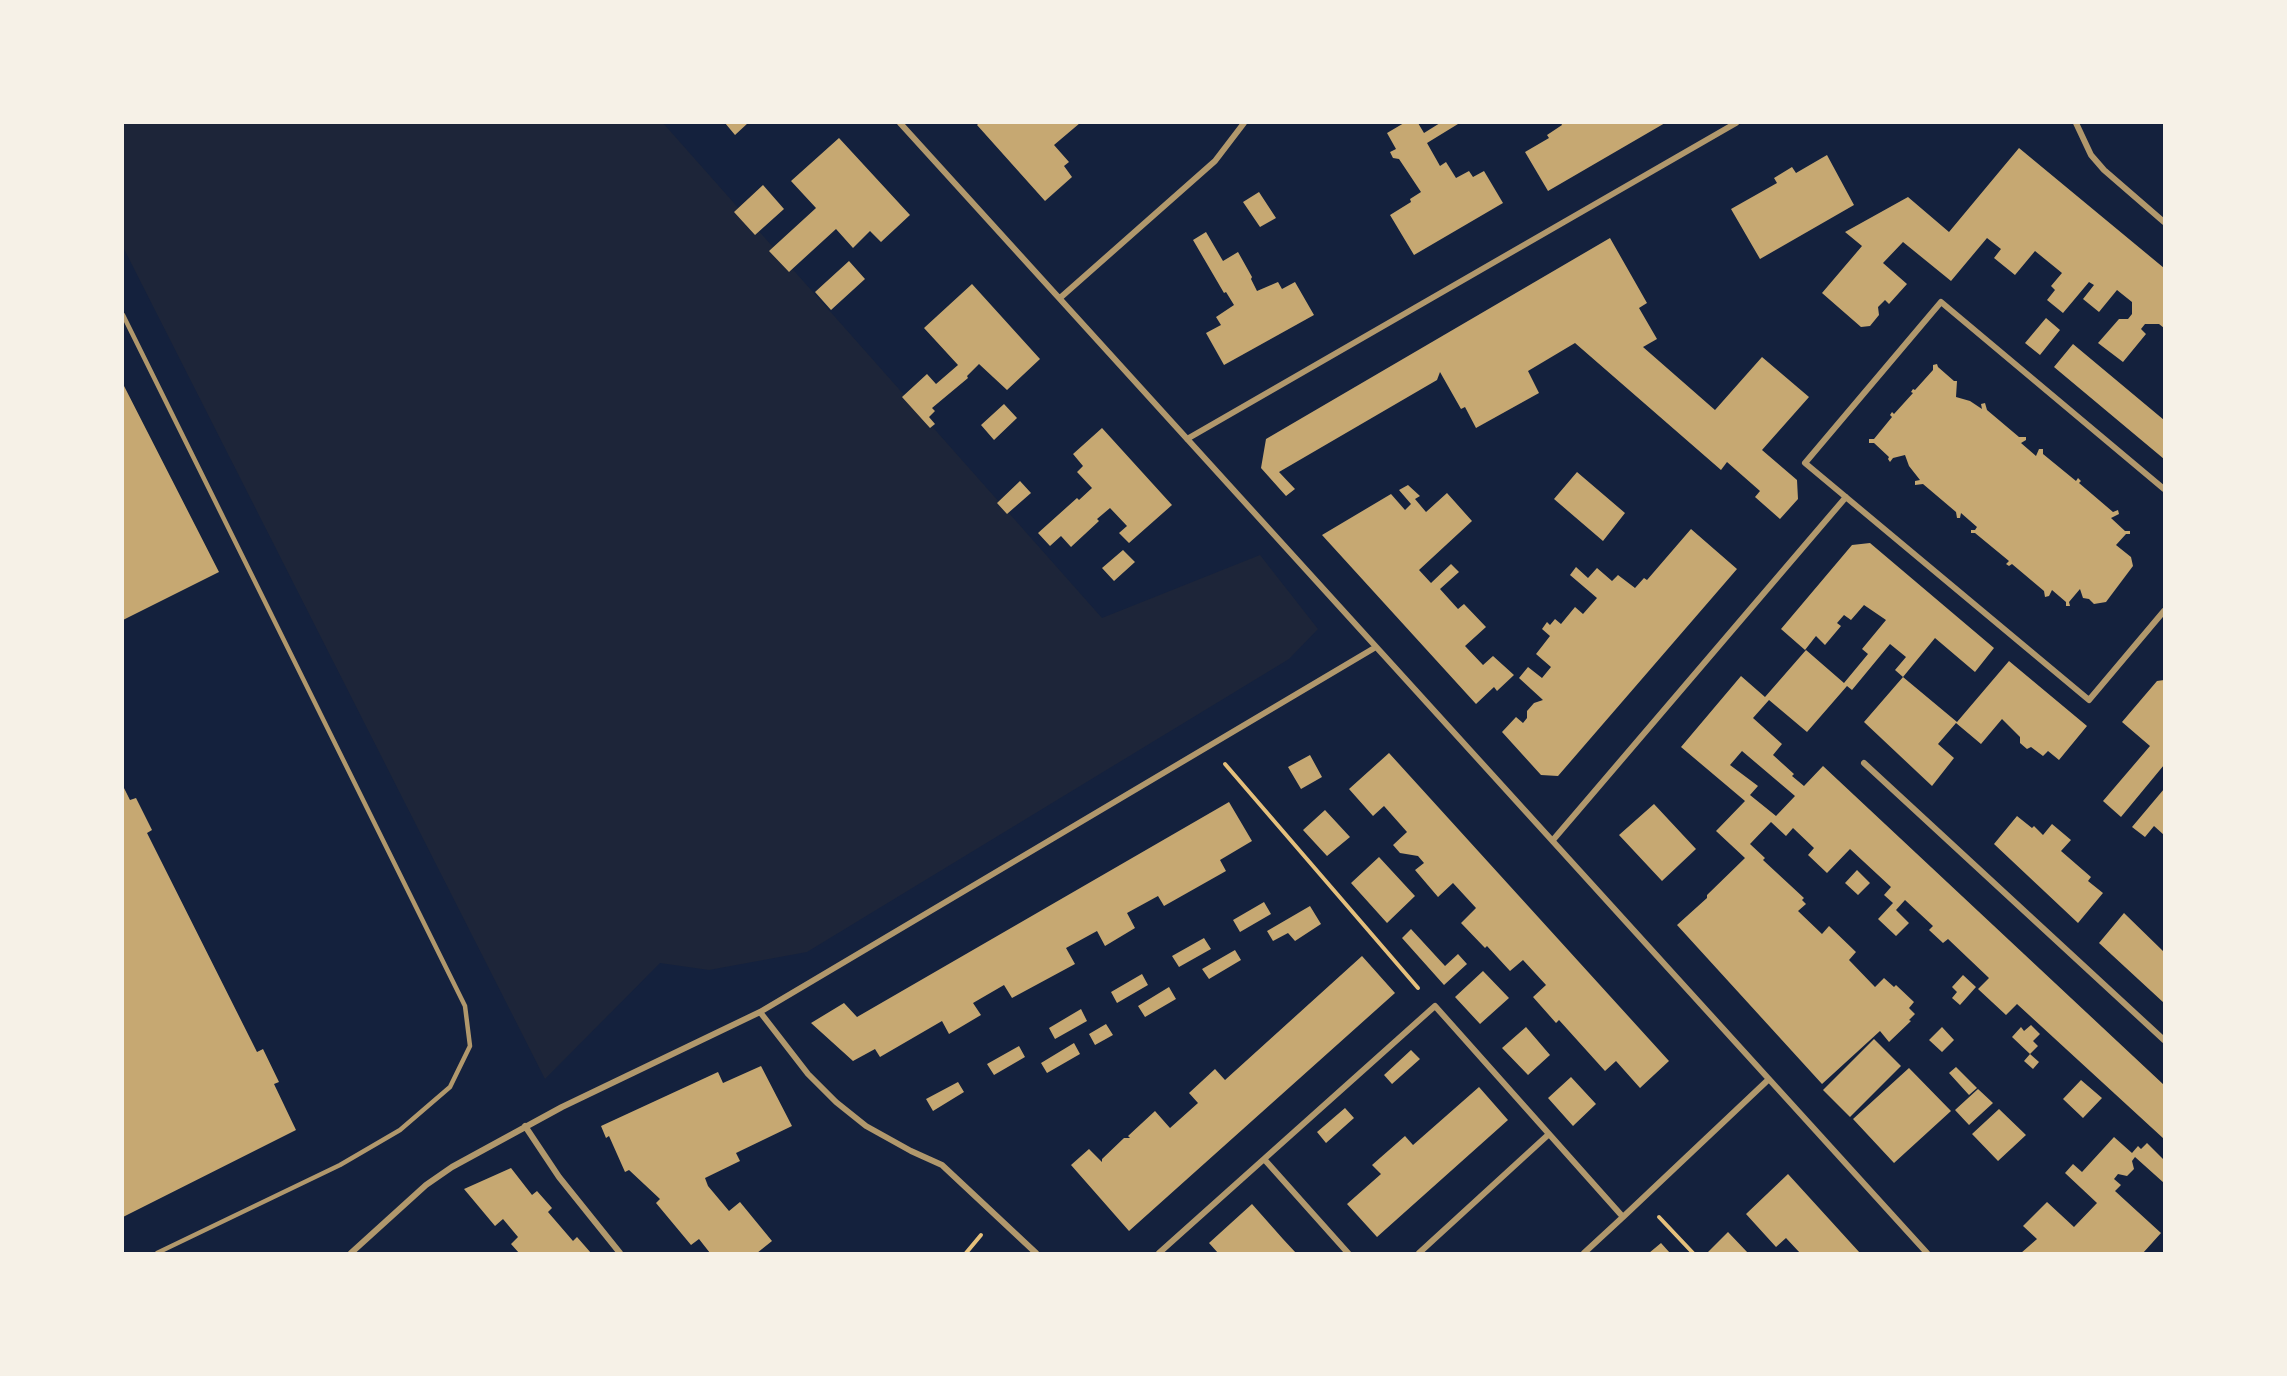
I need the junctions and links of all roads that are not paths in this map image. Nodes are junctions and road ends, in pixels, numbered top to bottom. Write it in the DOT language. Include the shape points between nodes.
graph roads {
  1 [pos="900,123"];
  2 [pos="1244,123"];
  3 [pos="1736,123"];
  4 [pos="2076,123"];
  5 [pos="2164,222"];
  6 [pos="1060,298"];
  7 [pos="123,315"];
  8 [pos="1187,439"];
  9 [pos="2164,489"];
  10 [pos="1846,497"];
  11 [pos="2164,611"];
  12 [pos="2158,619"];
  13 [pos="2164,624"];
  14 [pos="1376,647"];
  15 [pos="1864,763"];
  16 [pos="1553,840"];
  17 [pos="760,1012"];
  18 [pos="2164,1040"];
  19 [pos="1769,1079"];
  20 [pos="525,1126"];
  21 [pos="1549,1134"];
  22 [pos="1264,1159"];
  23 [pos="1623,1217"];
  24 [pos="158,1253"];
  25 [pos="351,1253"];
  26 [pos="620,1253"];
  27 [pos="1036,1253"];
  28 [pos="1159,1253"];
  29 [pos="1348,1253"];
  30 [pos="1419,1253"];
  31 [pos="1584,1253"];
  32 [pos="1927,1253"];
  1 -- 6 [label="street"];
  2 -- 6 [label="street" via="1215,161"];
  3 -- 8 [label="street"];
  4 -- 5 [label="street" via="2091,155 2104,170"];
  6 -- 8 [label="street"];
  7 -- 24 [label="lane" via="465,1006 470,1046 450,1087 400,1130 340,1166"];
  8 -- 14 [label="street"];
  9 -- 10 [label="street" via="1941,302 1805,463"];
  10 -- 12 [label="street" via="2089,700"];
  10 -- 16 [label="street"];
  11 -- 12 [label="street"];
  12 -- 13 [label="street"];
  14 -- 16 [label="street"];
  14 -- 17 [label="street"];
  15 -- 18 [label="street"];
  16 -- 19 [label="street"];
  17 -- 20 [label="street"];
  17 -- 27 [label="street" via="808,1074 836,1102 866,1126 942,1166"];
  19 -- 23 [label="street"];
  19 -- 32 [label="street"];
  20 -- 25 [label="street" via="426,1185"];
  20 -- 26 [label="street" via="559,1177"];
  21 -- 22 [label="street" via="1435,1006"];
  21 -- 23 [label="street"];
  21 -- 30 [label="street"];
  22 -- 28 [label="street"];
  22 -- 29 [label="street"];
  23 -- 31 [label="street"];
}
